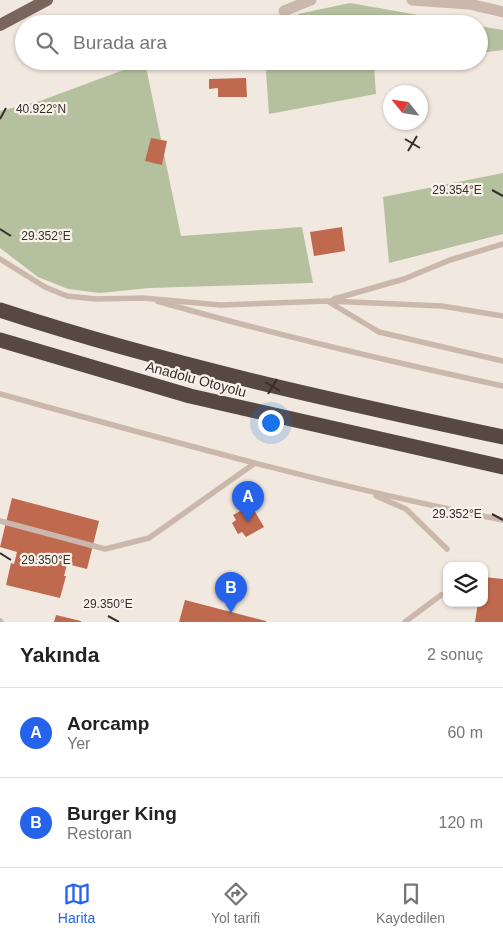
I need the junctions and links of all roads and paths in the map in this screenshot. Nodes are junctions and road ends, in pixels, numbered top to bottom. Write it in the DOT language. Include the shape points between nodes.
graph roads {
  1 [pos="47,0"];
  2 [pos="311,0"];
  3 [pos="412,0"];
  4 [pos="284,11"];
  5 [pos="503,12"];
  6 [pos="19,15"];
  7 [pos="15,17"];
  8 [pos="0,25"];
  9 [pos="503,244"];
  10 [pos="0,259"];
  11 [pos="143,298"];
  12 [pos="328,301"];
  13 [pos="0,310"];
  14 [pos="503,316"];
  15 [pos="0,340"];
  16 [pos="503,361"];
  17 [pos="503,386"];
  18 [pos="0,394"];
  19 [pos="503,436"];
  20 [pos="255,462"];
  21 [pos="503,467"];
  22 [pos="362,490"];
  23 [pos="503,520"];
  24 [pos="0,521"];
  25 [pos="447,548"];
  26 [pos="441,594"];
  27 [pos="405,622"];
  1 -- 6 [label="main road"];
  2 -- 4 [label="street"];
  3 -- 5 [label="street" via="469,4"];
  7 -- 8 [label="main road"];
  9 -- 12 [label="lane" via="450,260 404,279"];
  10 -- 11 [label="lane" via="45,287 67,296"];
  11 -- 12 [label="lane" via="220,305"];
  11 -- 17 [label="lane" via="370,357"];
  12 -- 14 [label="lane" via="442,306"];
  12 -- 16 [label="lane" via="379,332"];
  13 -- 19 [label="highway, Anadolu Otoyolu" via="297,392"];
  15 -- 21 [label="highway, Anadolu Otoyolu" via="190,396"];
  18 -- 20 [label="lane"];
  20 -- 22 [label="lane"];
  20 -- 24 [label="lane" via="150,538 105,549"];
  22 -- 23 [label="lane"];
  22 -- 25 [label="lane" via="406,509"];
  26 -- 27 [label="lane"];
}
